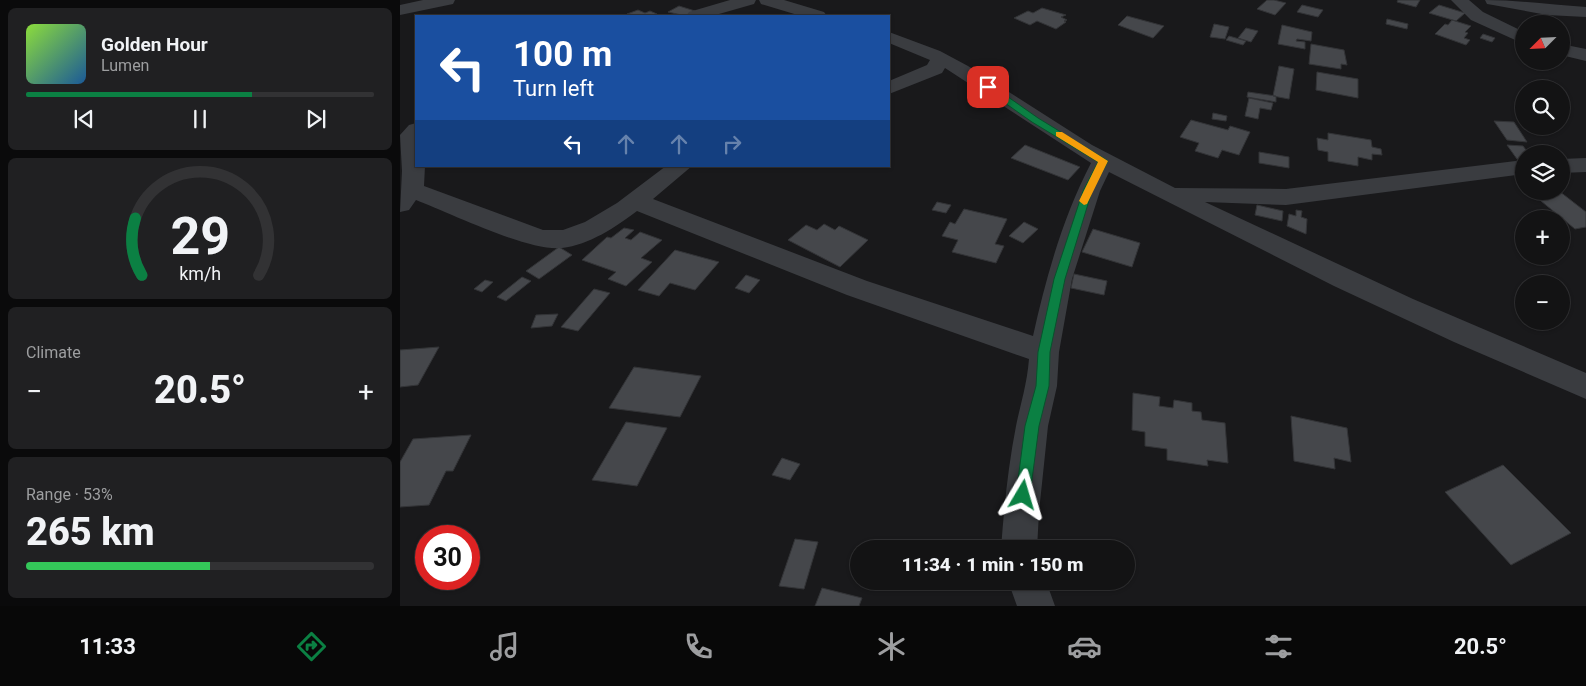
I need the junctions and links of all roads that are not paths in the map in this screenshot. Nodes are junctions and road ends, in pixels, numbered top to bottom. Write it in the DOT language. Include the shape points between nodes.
graph roads {
  1 [pos="447,0"];
  2 [pos="748,0"];
  3 [pos="767,0"];
  4 [pos="1459,0"];
  5 [pos="1493,0"];
  6 [pos="400,10"];
  7 [pos="1586,12"];
  8 [pos="698,15"];
  9 [pos="815,15"];
  10 [pos="1515,35"];
  11 [pos="890,37"];
  12 [pos="1570,51"];
  13 [pos="1586,55"];
  14 [pos="940,58"];
  15 [pos="890,88"];
  16 [pos="415,131"];
  17 [pos="1104,161"];
  18 [pos="1586,164"];
  19 [pos="1570,165"];
  20 [pos="680,167"];
  21 [pos="1515,169"];
  22 [pos="1170,193"];
  23 [pos="405,197"];
  24 [pos="634,201"];
  25 [pos="1044,352"];
  26 [pos="1586,386"];
  27 [pos="1019,540"];
  28 [pos="1030,590"];
  29 [pos="1036,606"];
  1 -- 6 [label="street"];
  2 -- 8 [label="street"];
  3 -- 9 [label="street"];
  4 -- 10 [label="street" via="1477,16"];
  5 -- 7 [label="street" via="1547,10"];
  11 -- 14 [label="street"];
  12 -- 13 [label="street"];
  14 -- 15 [label="street" via="935,69"];
  14 -- 17 [label="street"];
  16 -- 23 [label="street" via="410,136 414,170"];
  17 -- 22 [label="street"];
  17 -- 25 [label="street" via="1088,191 1066,254"];
  18 -- 19 [label="street"];
  20 -- 24 [label="street"];
  21 -- 22 [label="street" via="1286,197"];
  22 -- 26 [label="street" via="1291,254"];
  23 -- 24 [label="street" via="541,240 563,239 577,234"];
  24 -- 25 [label="street" via="848,284"];
  25 -- 27 [label="street" via="1042,386 1032,426 1020,512"];
  28 -- 29 [label="street"];
}
